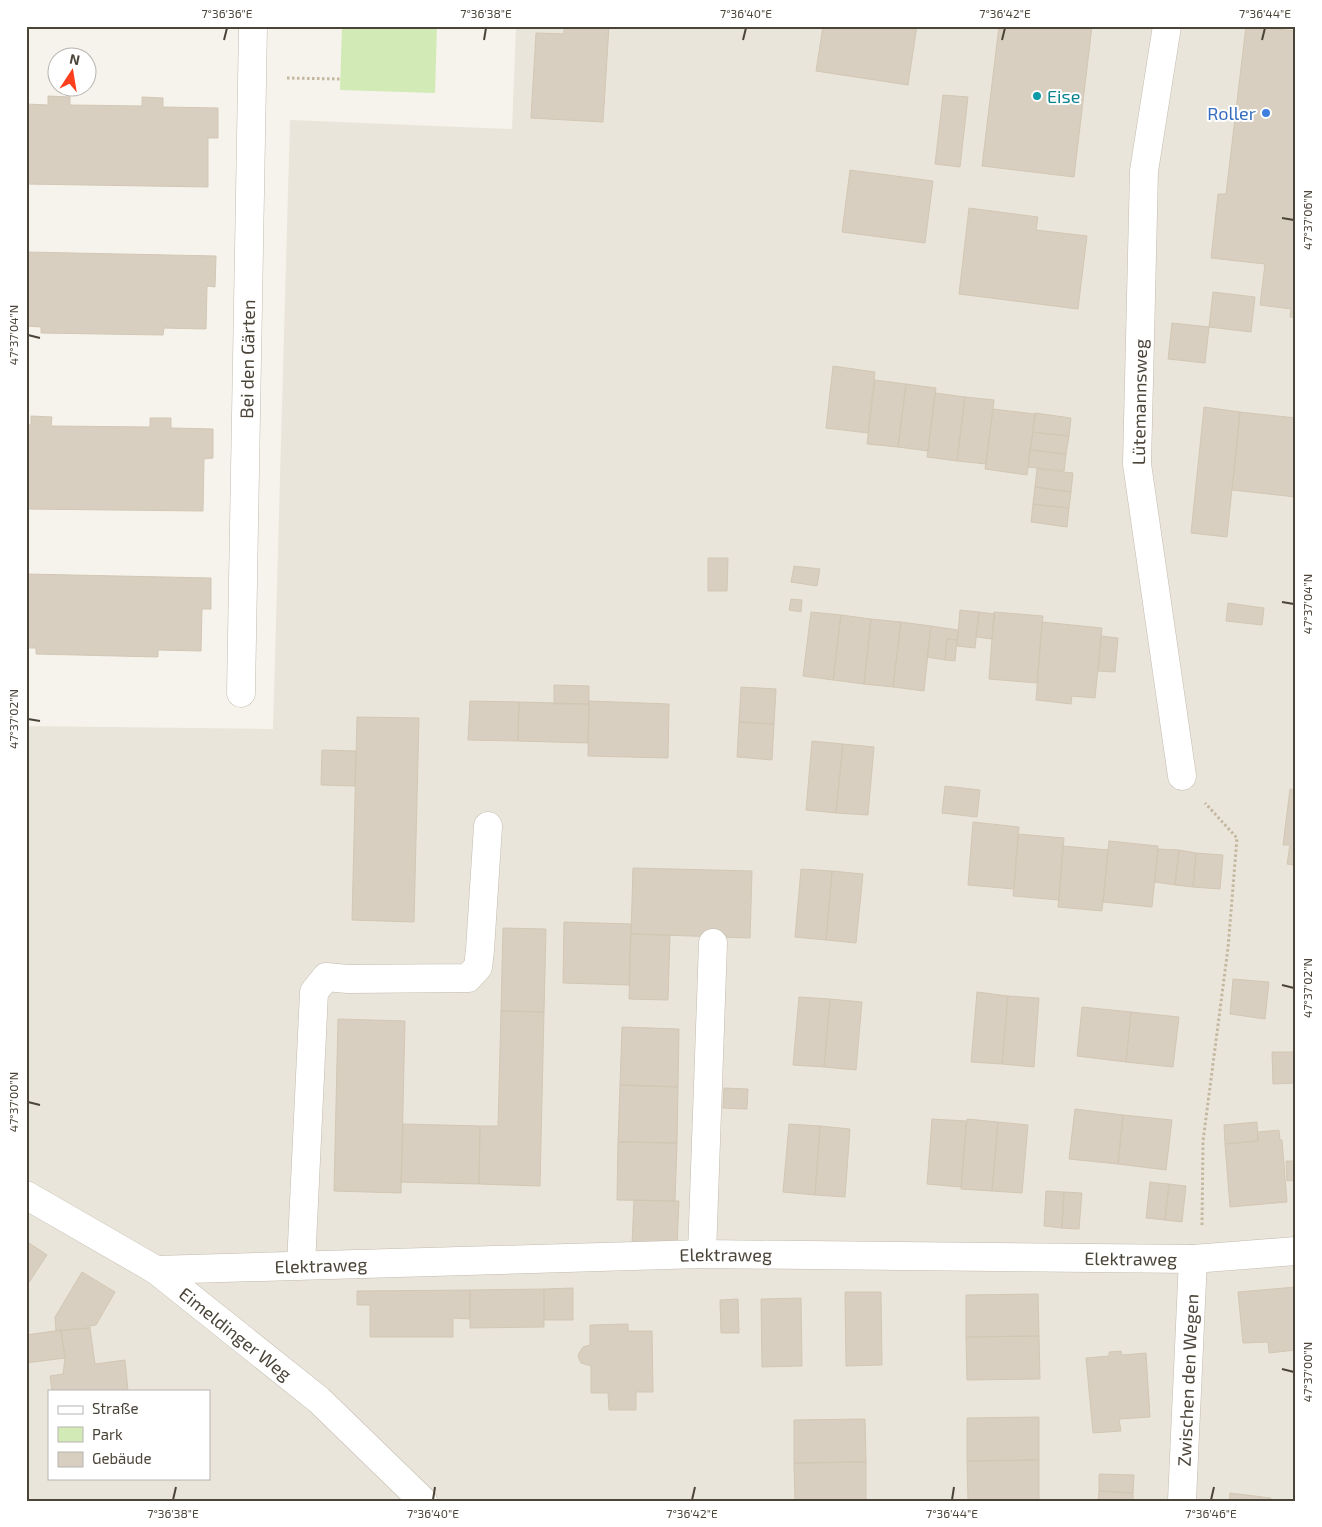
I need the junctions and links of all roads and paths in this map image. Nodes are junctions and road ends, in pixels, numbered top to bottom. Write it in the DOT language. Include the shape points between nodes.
graph roads {
  1 [pos="253,26"];
  2 [pos="1167,26"];
  3 [pos="252,76"];
  4 [pos="340,79"];
  5 [pos="241,693"];
  6 [pos="1182,776"];
  7 [pos="488,826"];
  8 [pos="713,943"];
  9 [pos="26,1195"];
  10 [pos="1296,1251"];
  11 [pos="702,1254"];
  12 [pos="1197,1258"];
  13 [pos="301,1265"];
  14 [pos="156,1270"];
  15 [pos="423,1501"];
  16 [pos="1182,1501"];
  1 -- 3 [label="street, Bei den Gärten"];
  2 -- 6 [label="street, Lütemannsweg" via="1144,171 1137,464"];
  3 -- 4 [label="path"];
  3 -- 5 [label="street, Bei den Gärten"];
  6 -- 12 [label="path" via="1237,838 1228,948 1203,1141"];
  7 -- 13 [label="street" via="478,967 468,978 326,977 314,992"];
  8 -- 11 [label="street"];
  9 -- 14 [label="street, Eimeldinger Weg"];
  10 -- 12 [label="street, Elektraweg"];
  11 -- 12 [label="street, Elektraweg"];
  11 -- 13 [label="street, Elektraweg"];
  12 -- 16 [label="street, Zwischen den Wegen"];
  13 -- 14 [label="street, Elektraweg"];
  14 -- 15 [label="street, Eimeldinger Weg" via="319,1400"];
}
